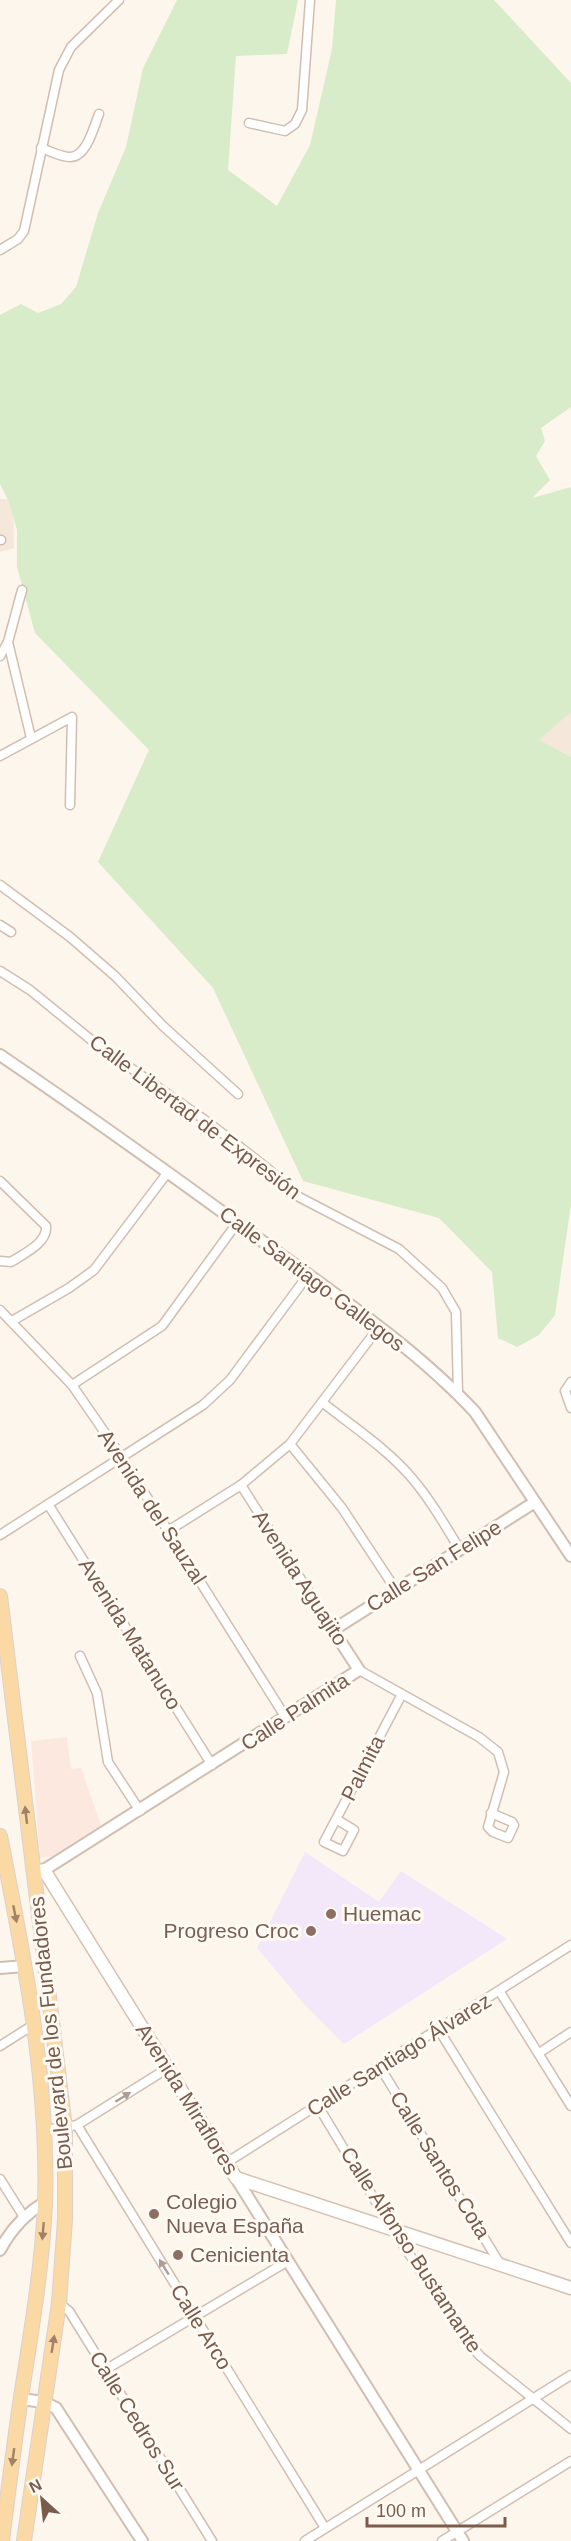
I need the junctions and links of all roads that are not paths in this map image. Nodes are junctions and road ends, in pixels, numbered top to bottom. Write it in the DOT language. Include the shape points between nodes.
graph roads {
  1 [pos="119,0"];
  2 [pos="310,0"];
  3 [pos="99,114"];
  4 [pos="249,123"];
  5 [pos="41,148"];
  6 [pos="0,250"];
  7 [pos="21,590"];
  8 [pos="8,642"];
  9 [pos="0,656"];
  10 [pos="31,738"];
  11 [pos="0,756"];
  12 [pos="70,805"];
  13 [pos="0,885"];
  14 [pos="0,925"];
  15 [pos="11,932"];
  16 [pos="0,971"];
  17 [pos="0,1055"];
  18 [pos="238,1094"];
  19 [pos="168,1172"];
  20 [pos="0,1181"];
  21 [pos="237,1223"];
  22 [pos="0,1261"];
  23 [pos="308,1275"];
  24 [pos="0,1310"];
  25 [pos="12,1320"];
  26 [pos="379,1327"];
  27 [pos="571,1383"];
  28 [pos="72,1385"];
  29 [pos="458,1394"];
  30 [pos="322,1402"];
  31 [pos="571,1408"];
  32 [pos="290,1443"];
  33 [pos="121,1456"];
  34 [pos="241,1485"];
  35 [pos="535,1502"];
  36 [pos="48,1504"];
  37 [pos="168,1531"];
  38 [pos="0,1535"];
  39 [pos="460,1550"];
  40 [pos="571,1556"];
  41 [pos="396,1590"];
  42 [pos="0,1596"];
  43 [pos="333,1630"];
  44 [pos="80,1656"];
  45 [pos="359,1670"];
  46 [pos="402,1694"];
  47 [pos="286,1718"];
  48 [pos="212,1765"];
  49 [pos="140,1811"];
  50 [pos="490,1816"];
  51 [pos="336,1820"];
  52 [pos="0,1836"];
  53 [pos="39,1872"];
  54 [pos="571,1945"];
  55 [pos="25,1966"];
  56 [pos="0,1968"];
  57 [pos="48,1982"];
  58 [pos="500,1992"];
  59 [pos="33,2025"];
  60 [pos="439,2030"];
  61 [pos="571,2032"];
  62 [pos="0,2046"];
  63 [pos="539,2053"];
  64 [pos="380,2067"];
  65 [pos="168,2068"];
  66 [pos="318,2106"];
  67 [pos="571,2106"];
  68 [pos="71,2127"];
  69 [pos="45,2130"];
  70 [pos="226,2163"];
  71 [pos="236,2178"];
  72 [pos="0,2179"];
  73 [pos="45,2202"];
  74 [pos="24,2217"];
  75 [pos="393,2230"];
  76 [pos="571,2243"];
  77 [pos="0,2250"];
  78 [pos="288,2261"];
  79 [pos="500,2264"];
  80 [pos="571,2288"];
  81 [pos="59,2303"];
  82 [pos="195,2317"];
  83 [pos="105,2370"];
  84 [pos="571,2375"];
  85 [pos="21,2399"];
  86 [pos="533,2399"];
  87 [pos="44,2402"];
  88 [pos="571,2429"];
  89 [pos="571,2461"];
  90 [pos="418,2470"];
  91 [pos="326,2528"];
  92 [pos="460,2536"];
  93 [pos="2,2541"];
  94 [pos="24,2541"];
  95 [pos="142,2541"];
  96 [pos="212,2541"];
  97 [pos="305,2541"];
  98 [pos="442,2541"];
  1 -- 5 [label="street" via="64,58"];
  2 -- 4 [label="street" via="302,110 296,124 285,131"];
  3 -- 5 [label="street" via="83,150 76,156"];
  5 -- 6 [label="street" via="24,231"];
  7 -- 8 [label="street"];
  8 -- 9 [label="street"];
  8 -- 10 [label="street"];
  10 -- 11 [label="street"];
  10 -- 12 [label="street" via="72,717"];
  13 -- 18 [label="street" via="116,976 163,1026"];
  14 -- 15 [label="street"];
  16 -- 29 [label="street, Calle Libertad de Expresión" via="209,1123 299,1197 399,1249 442,1288 456,1312"];
  17 -- 19 [label="street, Calle Santiago Gallegos"];
  19 -- 21 [label="street, Calle Santiago Gallegos"];
  19 -- 25 [label="street" via="94,1270"];
  20 -- 22 [label="street" via="46,1226 47,1233 11,1263"];
  21 -- 23 [label="street, Calle Santiago Gallegos"];
  21 -- 28 [label="street" via="162,1326"];
  23 -- 26 [label="street, Calle Santiago Gallegos"];
  23 -- 33 [label="street" via="230,1380 203,1405"];
  24 -- 25 [label="street, Avenida del Sauzal"];
  25 -- 28 [label="street, Avenida del Sauzal"];
  26 -- 29 [label="street, Calle Santiago Gallegos"];
  26 -- 30 [label="street"];
  27 -- 31 [label="street" via="565,1391"];
  28 -- 33 [label="street, Avenida del Sauzal"];
  29 -- 35 [label="street, Calle Santiago Gallegos" via="475,1412"];
  30 -- 32 [label="street"];
  30 -- 39 [label="street" via="410,1476"];
  32 -- 34 [label="street"];
  32 -- 41 [label="street" via="342,1508"];
  33 -- 36 [label="street"];
  33 -- 37 [label="street, Avenida del Sauzal"];
  34 -- 37 [label="street"];
  34 -- 43 [label="street, Avenida Aguajito"];
  35 -- 39 [label="street, Calle San Felipe"];
  35 -- 40 [label="street, Calle Santiago Gallegos"];
  36 -- 38 [label="street"];
  36 -- 48 [label="street, Avenida Matanuco"];
  37 -- 47 [label="street, Avenida del Sauzal"];
  39 -- 41 [label="street, Calle San Felipe"];
  41 -- 43 [label="street, Calle San Felipe"];
  53 -- 42 [label="main road, Boulevard de los Fundadores, one-way"];
  43 -- 45 [label="street, Avenida Aguajito"];
  44 -- 49 [label="street" via="98,1693 108,1762"];
  45 -- 46 [label="street, Calle Palmita"];
  45 -- 47 [label="street, Calle Palmita"];
  46 -- 50 [label="street, Calle Palmita" via="480,1737 498,1752 504,1772"];
  46 -- 51 [label="street, Palmita"];
  47 -- 48 [label="street, Calle Palmita"];
  48 -- 49 [label="street, Calle Palmita"];
  49 -- 53 [label="street, Calle Palmita"];
  51 -- 51 [label="street, Palmita" via="324,1842 343,1851 354,1830"];
  52 -- 55 [label="main road, Boulevard de los Fundadores, one-way"];
  53 -- 57 [label="main road, Boulevard de los Fundadores"];
  53 -- 65 [label="main road, Avenida Miraflores"];
  54 -- 58 [label="street, Calle Santiago Álvarez"];
  55 -- 56 [label="street"];
  55 -- 57 [label="main road" via="42,1974"];
  55 -- 59 [label="main road, Boulevard de los Fundadores"];
  57 -- 68 [label="main road, Boulevard de los Fundadores"];
  58 -- 60 [label="street, Calle Santiago Álvarez"];
  58 -- 63 [label="street"];
  59 -- 62 [label="street"];
  59 -- 69 [label="main road, Boulevard de los Fundadores"];
  60 -- 64 [label="street, Calle Santiago Álvarez"];
  60 -- 76 [label="street"];
  61 -- 63 [label="street"];
  63 -- 67 [label="street"];
  64 -- 66 [label="street, Calle Santiago Álvarez"];
  64 -- 79 [label="street, Calle Santos Cota"];
  68 -- 65 [label="street, one-way"];
  65 -- 70 [label="main road, Avenida Miraflores"];
  66 -- 70 [label="street, Calle Santiago Álvarez"];
  66 -- 75 [label="street, Calle Alfonso Bustamante"];
  68 -- 69 [label="street"];
  68 -- 81 [label="main road, Boulevard de los Fundadores"];
  82 -- 68 [label="street, Calle Arco, one-way"];
  69 -- 73 [label="main road, Boulevard de los Fundadores"];
  70 -- 71 [label="main road, Avenida Miraflores"];
  71 -- 75 [label="main road"];
  71 -- 78 [label="street, Avenida Miraflores"];
  72 -- 74 [label="street"];
  73 -- 74 [label="street"];
  73 -- 85 [label="main road, Boulevard de los Fundadores, one-way" via="35,2310"];
  74 -- 77 [label="street"];
  75 -- 79 [label="main road"];
  75 -- 86 [label="street, Calle Alfonso Bustamante" via="471,2346"];
  78 -- 82 [label="street"];
  78 -- 90 [label="street, Avenida Miraflores"];
  79 -- 80 [label="main road"];
  81 -- 83 [label="street, Calle Cedros Sur" via="69,2311"];
  87 -- 81 [label="main road, Boulevard de los Fundadores, one-way"];
  82 -- 83 [label="street"];
  82 -- 91 [label="street, Calle Arco"];
  83 -- 96 [label="street, Calle Cedros Sur"];
  84 -- 86 [label="street"];
  85 -- 87 [label="street"];
  85 -- 93 [label="main road, Boulevard de los Fundadores, one-way"];
  86 -- 88 [label="street, Calle Alfonso Bustamante"];
  86 -- 90 [label="street"];
  87 -- 94 [label="main road, Boulevard de los Fundadores"];
  87 -- 95 [label="street" via="56,2408 66,2421"];
  89 -- 92 [label="street"];
  90 -- 91 [label="street"];
  90 -- 92 [label="street, Avenida Miraflores"];
  91 -- 97 [label="street"];
  92 -- 98 [label="street"];
}
